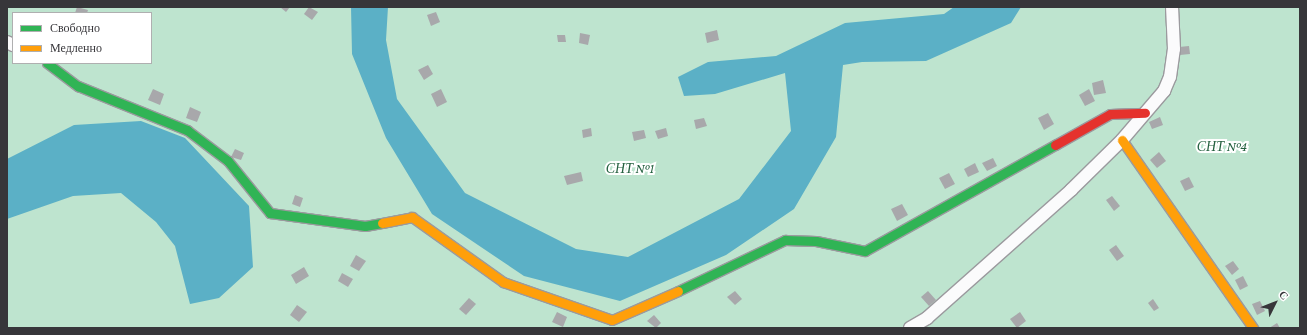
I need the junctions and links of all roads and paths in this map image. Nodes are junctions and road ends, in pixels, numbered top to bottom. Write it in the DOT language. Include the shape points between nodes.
graph roads {
  1 [pos="1172,7"];
  2 [pos="48,64"];
  3 [pos="1145,113"];
  4 [pos="1122,140"];
  5 [pos="616,324"];
  6 [pos="910,328"];
  7 [pos="1253,328"];
  1 -- 3 [label="street" via="1174,49 1170,77 1164,91"];
  2 -- 5 [label="street" via="78,86 187,130 228,160 270,213 365,226 412,217 503,282"];
  3 -- 4 [label="street"];
  3 -- 5 [label="street" via="1110,114 865,251 816,241 785,240 628,315"];
  4 -- 6 [label="street" via="1003,252 927,318"];
  4 -- 7 [label="street"];
}
